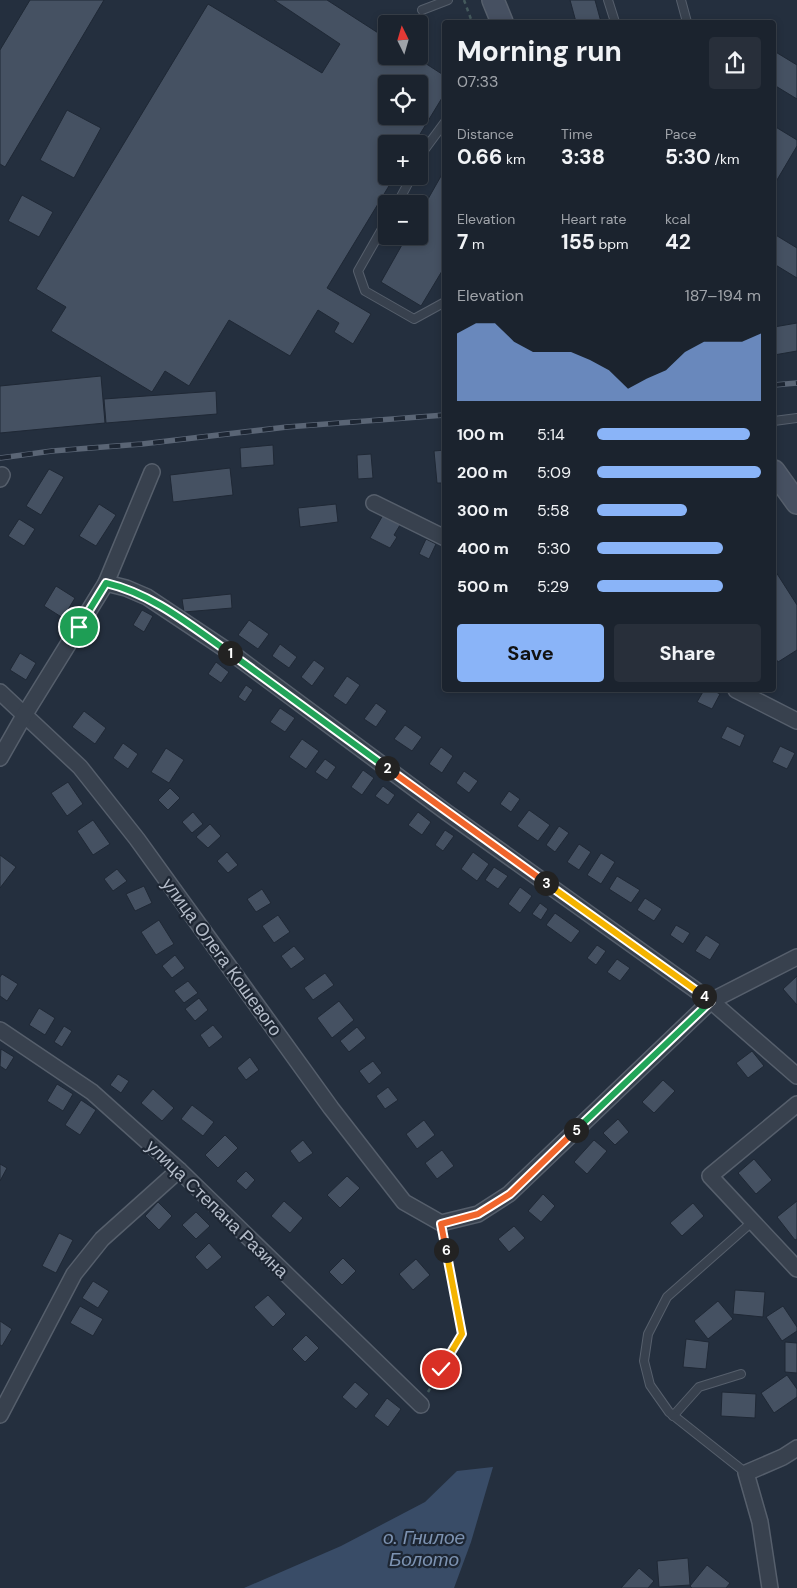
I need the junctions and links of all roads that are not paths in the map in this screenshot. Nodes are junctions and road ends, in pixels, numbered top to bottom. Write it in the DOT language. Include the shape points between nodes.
graph roads {
  1 [pos="448,0"];
  2 [pos="493,0"];
  3 [pos="608,0"];
  4 [pos="681,0"];
  5 [pos="422,10"];
  6 [pos="499,20"];
  7 [pos="614,20"];
  8 [pos="686,20"];
  9 [pos="442,126"];
  10 [pos="428,144"];
  11 [pos="378,236"];
  12 [pos="442,304"];
  13 [pos="797,418"];
  14 [pos="776,421"];
  15 [pos="152,472"];
  16 [pos="776,474"];
  17 [pos="374,503"];
  18 [pos="797,503"];
  19 [pos="442,537"];
  20 [pos="106,583"];
  21 [pos="0,692"];
  22 [pos="740,692"];
  23 [pos="25,714"];
  24 [pos="797,721"];
  25 [pos="0,758"];
  26 [pos="797,957"];
  27 [pos="711,1001"];
  28 [pos="0,1030"];
  29 [pos="797,1076"];
  30 [pos="797,1104"];
  31 [pos="179,1170"];
  32 [pos="752,1222"];
  33 [pos="797,1269"];
  34 [pos="742,1374"];
  35 [pos="421,1404"];
  36 [pos="0,1416"];
  37 [pos="673,1416"];
  38 [pos="797,1448"];
  39 [pos="746,1473"];
  40 [pos="770,1588"];
  1 -- 5 [label="lane"];
  2 -- 6 [label="main road"];
  3 -- 7 [label="lane"];
  4 -- 8 [label="lane"];
  9 -- 10 [label="lane"];
  11 -- 12 [label="lane" via="358,270 365,291 414,320"];
  13 -- 14 [label="lane"];
  15 -- 20 [label="street"];
  16 -- 18 [label="main road"];
  17 -- 19 [label="street"];
  20 -- 23 [label="street"];
  20 -- 27 [label="street" via="147,597 237,657 446,812"];
  21 -- 23 [label="street, улица Олега Кошевого"];
  22 -- 24 [label="street"];
  23 -- 25 [label="street"];
  23 -- 27 [label="street, улица Олега Кошевого" via="80,767 131,832 331,1108 404,1202 441,1224 478,1214 510,1194"];
  26 -- 27 [label="street"];
  27 -- 29 [label="street"];
  28 -- 31 [label="street, улица Степана Разина" via="92,1092"];
  30 -- 32 [label="street" via="710,1176"];
  31 -- 35 [label="street, улица Степана Разина"];
  31 -- 36 [label="street" via="102,1239 74,1274"];
  32 -- 33 [label="street"];
  32 -- 37 [label="lane" via="667,1297 648,1334 644,1361 650,1385"];
  34 -- 37 [label="lane" via="699,1387"];
  37 -- 39 [label="lane"];
  38 -- 39 [label="street"];
  39 -- 40 [label="street" via="760,1522"];
}
